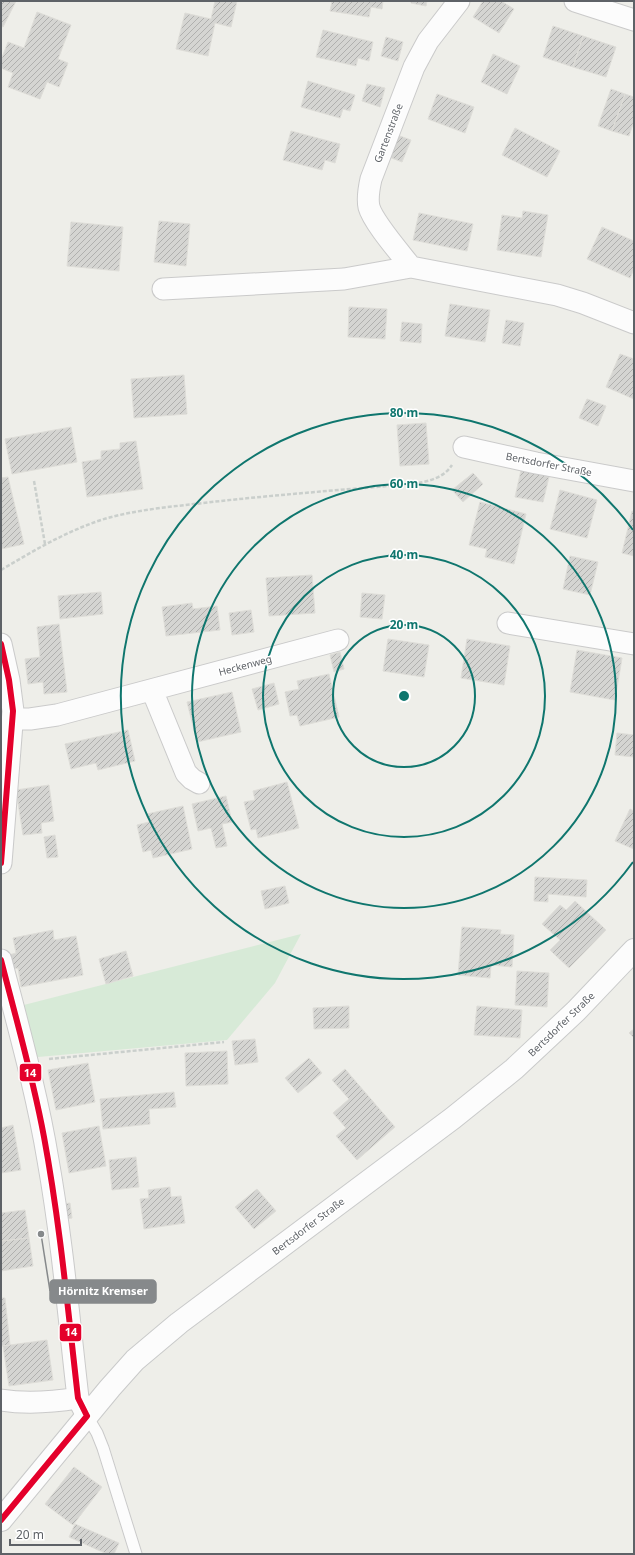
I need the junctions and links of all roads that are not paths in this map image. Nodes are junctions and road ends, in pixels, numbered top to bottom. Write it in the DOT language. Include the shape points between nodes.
graph roads {
  1 [pos="459,1"];
  2 [pos="574,1"];
  3 [pos="634,20"];
  4 [pos="411,267"];
  5 [pos="163,289"];
  6 [pos="634,323"];
  7 [pos="464,447"];
  8 [pos="634,481"];
  9 [pos="508,623"];
  10 [pos="338,640"];
  11 [pos="1,644"];
  12 [pos="634,644"];
  13 [pos="152,690"];
  14 [pos="7,718"];
  15 [pos="199,783"];
  16 [pos="1,863"];
  17 [pos="634,950"];
  18 [pos="1,960"];
  19 [pos="1,1400"];
  20 [pos="82,1407"];
  21 [pos="1,1520"];
  22 [pos="136,1554"];
  1 -- 4 [label="street, Gartenstraße" via="428,41 414,67 371,179 368,194 369,208 375,220"];
  2 -- 3 [label="street"];
  4 -- 5 [label="street" via="344,279"];
  4 -- 6 [label="street" via="557,296 584,303"];
  7 -- 8 [label="street, Bertsdorfer Straße"];
  9 -- 12 [label="street"];
  10 -- 13 [label="street, Heckenweg"];
  11 -- 14 [label="street" via="12,696"];
  13 -- 14 [label="street, Heckenweg" via="57,715 30,719"];
  13 -- 15 [label="street" via="186,773"];
  14 -- 16 [label="street"];
  17 -- 20 [label="main road, Bertsdorfer Straße" via="576,1011 514,1069 453,1118 179,1323"];
  18 -- 20 [label="street" via="39,1112 55,1201"];
  19 -- 20 [label="street" via="57,1401"];
  20 -- 21 [label="main road, Bertsdorfer Straße"];
  20 -- 22 [label="lane" via="103,1448"];
}
